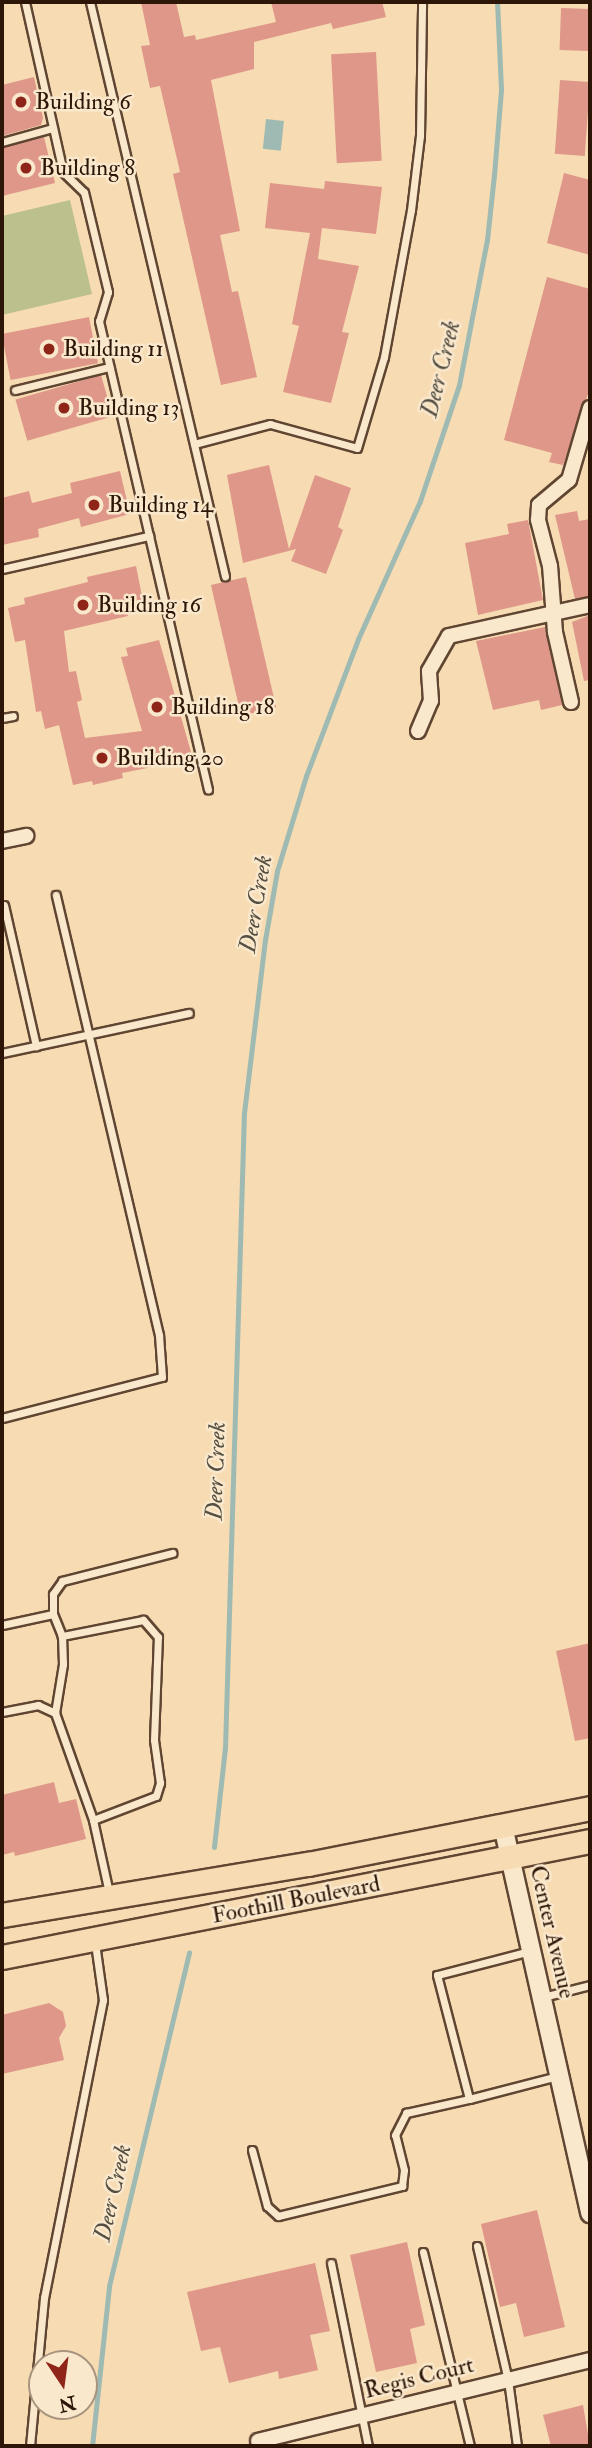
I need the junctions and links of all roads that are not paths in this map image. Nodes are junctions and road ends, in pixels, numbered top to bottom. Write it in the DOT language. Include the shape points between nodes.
graph roads {
  1 [pos="25,2"];
  2 [pos="90,2"];
  3 [pos="422,2"];
  4 [pos="53,128"];
  5 [pos="2,142"];
  6 [pos="109,367"];
  7 [pos="15,390"];
  8 [pos="590,408"];
  9 [pos="194,444"];
  10 [pos="149,536"];
  11 [pos="2,569"];
  12 [pos="225,576"];
  13 [pos="590,605"];
  14 [pos="555,613"];
  15 [pos="571,702"];
  16 [pos="13,716"];
  17 [pos="2,718"];
  18 [pos="418,730"];
  19 [pos="208,789"];
  20 [pos="26,836"];
  21 [pos="2,841"];
  22 [pos="56,895"];
  23 [pos="4,905"];
  24 [pos="189,1013"];
  25 [pos="89,1034"];
  26 [pos="36,1046"];
  27 [pos="2,1053"];
  28 [pos="2,1418"];
  29 [pos="172,1553"];
  30 [pos="53,1614"];
  31 [pos="2,1625"];
  32 [pos="62,1636"];
  33 [pos="2,1712"];
  34 [pos="55,1713"];
  35 [pos="590,1808"];
  36 [pos="93,1820"];
  37 [pos="503,1826"];
  38 [pos="590,1841"];
  39 [pos="510,1857"];
  40 [pos="111,1898"];
  41 [pos="2,1915"];
  42 [pos="94,1939"];
  43 [pos="531,1951"];
  44 [pos="2,1956"];
  45 [pos="590,1985"];
  46 [pos="541,1997"];
  47 [pos="559,2076"];
  48 [pos="469,2099"];
  49 [pos="252,2150"];
  50 [pos="590,2213"];
  51 [pos="477,2246"];
  52 [pos="423,2252"];
  53 [pos="331,2263"];
  54 [pos="590,2360"];
  55 [pos="508,2380"];
  56 [pos="456,2393"];
  57 [pos="360,2416"];
  58 [pos="256,2445"];
  59 [pos="30,2446"];
  60 [pos="368,2446"];
  61 [pos="470,2446"];
  62 [pos="517,2446"];
  1 -- 4 [label="lane"];
  2 -- 9 [label="lane"];
  3 -- 9 [label="lane" via="420,136 411,210 384,357 357,448 270,424"];
  4 -- 5 [label="lane"];
  4 -- 6 [label="lane" via="63,172 84,192 108,292 99,321"];
  6 -- 7 [label="lane"];
  6 -- 10 [label="lane"];
  8 -- 14 [label="street" via="569,480 539,505"];
  9 -- 12 [label="lane"];
  10 -- 11 [label="lane"];
  10 -- 19 [label="lane"];
  13 -- 14 [label="street"];
  14 -- 15 [label="street"];
  14 -- 18 [label="street" via="449,636 429,671 431,701"];
  16 -- 17 [label="lane"];
  20 -- 21 [label="street"];
  22 -- 25 [label="lane"];
  23 -- 26 [label="lane"];
  24 -- 25 [label="lane"];
  25 -- 26 [label="lane"];
  25 -- 28 [label="lane" via="159,1335 162,1377"];
  26 -- 27 [label="lane"];
  29 -- 30 [label="lane" via="62,1581 53,1594"];
  30 -- 31 [label="lane"];
  30 -- 32 [label="lane"];
  32 -- 34 [label="lane" via="63,1664"];
  32 -- 36 [label="lane" via="143,1620 158,1637 154,1740 160,1783 156,1796"];
  33 -- 34 [label="lane" via="38,1705"];
  34 -- 36 [label="lane"];
  35 -- 37 [label="main road, Foothill Boulevard"];
  36 -- 40 [label="lane"];
  37 -- 39 [label="street, Center Avenue"];
  37 -- 40 [label="main road, Foothill Boulevard"];
  38 -- 39 [label="main road, Foothill Boulevard"];
  39 -- 42 [label="main road, Foothill Boulevard"];
  39 -- 43 [label="street, Center Avenue"];
  40 -- 41 [label="main road, Foothill Boulevard"];
  42 -- 44 [label="main road, Foothill Boulevard"];
  42 -- 59 [label="lane" via="103,2000 43,2309"];
  43 -- 46 [label="street, Center Avenue"];
  43 -- 48 [label="lane" via="437,1975"];
  45 -- 46 [label="lane"];
  46 -- 47 [label="street, Center Avenue"];
  47 -- 48 [label="lane"];
  47 -- 50 [label="street, Center Avenue"];
  48 -- 49 [label="lane" via="406,2113 395,2135 404,2170 402,2186 278,2216 267,2206"];
  51 -- 55 [label="lane"];
  52 -- 56 [label="lane"];
  53 -- 57 [label="lane"];
  54 -- 55 [label="street, Regis Court"];
  55 -- 56 [label="street, Regis Court"];
  55 -- 62 [label="lane"];
  56 -- 57 [label="street, Regis Court"];
  56 -- 61 [label="lane"];
  57 -- 58 [label="street, Regis Court"];
  57 -- 60 [label="lane"];
}
